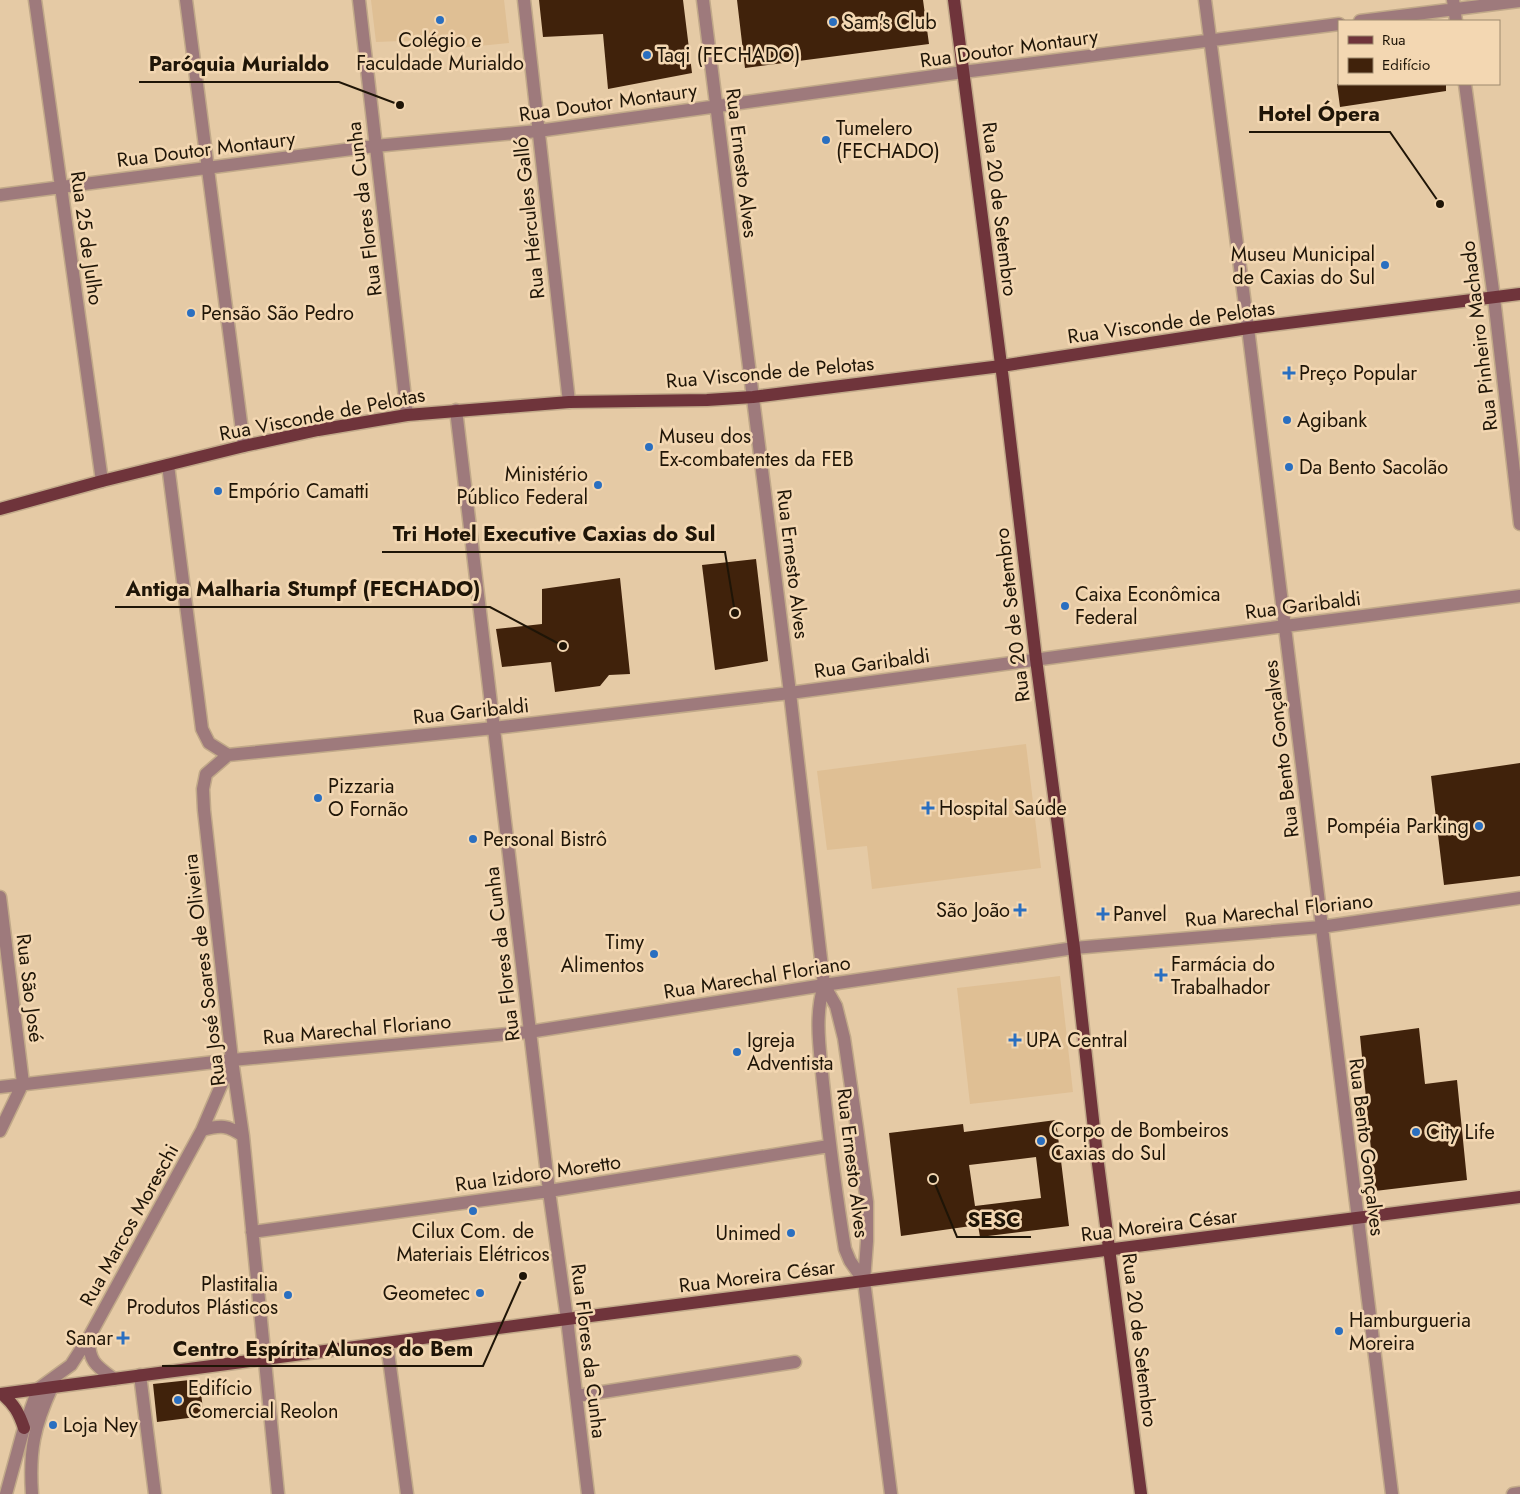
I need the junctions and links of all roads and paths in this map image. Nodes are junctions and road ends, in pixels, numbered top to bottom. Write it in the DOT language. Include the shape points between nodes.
graph roads {
  1 [pos="35,0"];
  2 [pos="186,0"];
  3 [pos="359,0"];
  4 [pos="524,0"];
  5 [pos="703,0"];
  6 [pos="954,0"];
  7 [pos="1204,0"];
  8 [pos="1520,1"];
  9 [pos="1455,10"];
  10 [pos="1369,20"];
  11 [pos="1338,24"];
  12 [pos="1210,40"];
  13 [pos="963,72"];
  14 [pos="1465,85"];
  15 [pos="716,106"];
  16 [pos="538,131"];
  17 [pos="375,146"];
  18 [pos="208,167"];
  19 [pos="62,187"];
  20 [pos="0,195"];
  21 [pos="1520,294"];
  22 [pos="1494,298"];
  23 [pos="1248,328"];
  24 [pos="1001,366"];
  25 [pos="753,396"];
  26 [pos="569,402"];
  27 [pos="456,410"];
  28 [pos="407,414"];
  29 [pos="244,446"];
  30 [pos="168,465"];
  31 [pos="102,481"];
  32 [pos="0,509"];
  33 [pos="1520,524"];
  34 [pos="1520,596"];
  35 [pos="1285,626"];
  36 [pos="1036,659"];
  37 [pos="790,693"];
  38 [pos="494,728"];
  39 [pos="228,755"];
  40 [pos="0,896"];
  41 [pos="1520,898"];
  42 [pos="1321,927"];
  43 [pos="1074,948"];
  44 [pos="824,985"];
  45 [pos="530,1032"];
  46 [pos="232,1060"];
  47 [pos="24,1083"];
  48 [pos="0,1086"];
  49 [pos="202,1130"];
  50 [pos="0,1131"];
  51 [pos="244,1136"];
  52 [pos="829,1146"];
  53 [pos="549,1191"];
  54 [pos="1520,1197"];
  55 [pos="1357,1219"];
  56 [pos="252,1232"];
  57 [pos="1110,1250"];
  58 [pos="864,1281"];
  59 [pos="567,1319"];
  60 [pos="89,1337"];
  61 [pos="387,1344"];
  62 [pos="264,1359"];
  63 [pos="795,1362"];
  64 [pos="140,1375"];
  65 [pos="114,1379"];
  66 [pos="52,1387"];
  67 [pos="38,1388"];
  68 [pos="1,1394"];
  69 [pos="577,1396"];
  70 [pos="24,1428"];
  71 [pos="1520,1493"];
  72 [pos="6,1494"];
  73 [pos="32,1494"];
  74 [pos="155,1494"];
  75 [pos="278,1494"];
  76 [pos="407,1494"];
  77 [pos="588,1494"];
  78 [pos="891,1494"];
  79 [pos="1141,1494"];
  80 [pos="1392,1494"];
  81 [pos="1513,1494"];
  1 -- 19 [label="street, Rua 25 de Julho"];
  2 -- 18 [label="street"];
  3 -- 17 [label="street, Rua Flores da Cunha"];
  4 -- 16 [label="street, Rua Hércules Galló"];
  5 -- 15 [label="street, Rua Ernesto Alves"];
  6 -- 13 [label="main road, Rua 20 de Setembro"];
  7 -- 12 [label="street, Rua Bento Gonçalves"];
  8 -- 9 [label="street"];
  9 -- 10 [label="street"];
  11 -- 12 [label="street, Rua Doutor Montaury"];
  12 -- 13 [label="street, Rua Doutor Montaury"];
  12 -- 23 [label="street, Rua Bento Gonçalves"];
  13 -- 15 [label="street, Rua Doutor Montaury"];
  13 -- 24 [label="main road, Rua 20 de Setembro"];
  14 -- 22 [label="street, Rua Pinheiro Machado"];
  15 -- 16 [label="street, Rua Doutor Montaury"];
  15 -- 25 [label="street, Rua Ernesto Alves"];
  16 -- 17 [label="street, Rua Doutor Montaury"];
  16 -- 26 [label="street, Rua Hércules Galló"];
  17 -- 18 [label="street, Rua Doutor Montaury"];
  17 -- 28 [label="street, Rua Flores da Cunha"];
  18 -- 19 [label="street, Rua Doutor Montaury"];
  18 -- 29 [label="street"];
  19 -- 20 [label="street, Rua Doutor Montaury"];
  19 -- 31 [label="street, Rua 25 de Julho"];
  21 -- 22 [label="main road, Rua Visconde de Pelotas"];
  22 -- 23 [label="main road, Rua Visconde de Pelotas"];
  22 -- 33 [label="street, Rua Pinheiro Machado"];
  23 -- 24 [label="main road, Rua Visconde de Pelotas"];
  23 -- 35 [label="street, Rua Bento Gonçalves"];
  24 -- 25 [label="main road, Rua Visconde de Pelotas"];
  24 -- 36 [label="main road, Rua 20 de Setembro"];
  25 -- 26 [label="main road, Rua Visconde de Pelotas"];
  25 -- 37 [label="street, Rua Ernesto Alves"];
  26 -- 27 [label="main road, Rua Visconde de Pelotas"];
  27 -- 28 [label="main road, Rua Visconde de Pelotas"];
  27 -- 38 [label="street, Rua Flores da Cunha"];
  28 -- 29 [label="main road, Rua Visconde de Pelotas"];
  29 -- 30 [label="main road, Rua Visconde de Pelotas"];
  30 -- 31 [label="main road, Rua Visconde de Pelotas"];
  30 -- 39 [label="street" via="202,728 209,742"];
  31 -- 32 [label="main road, Rua Visconde de Pelotas"];
  34 -- 35 [label="street, Rua Garibaldi"];
  35 -- 36 [label="street, Rua Garibaldi"];
  35 -- 42 [label="street, Rua Bento Gonçalves"];
  36 -- 37 [label="street, Rua Garibaldi"];
  36 -- 43 [label="main road, Rua 20 de Setembro"];
  37 -- 38 [label="street, Rua Garibaldi"];
  37 -- 44 [label="street, Rua Ernesto Alves"];
  38 -- 39 [label="street, Rua Garibaldi"];
  38 -- 45 [label="street, Rua Flores da Cunha"];
  39 -- 46 [label="street, Rua José Soares de Oliveira" via="206,774 203,789"];
  40 -- 47 [label="street, Rua São José"];
  41 -- 42 [label="street, Rua Marechal Floriano"];
  42 -- 43 [label="street, Rua Marechal Floriano"];
  42 -- 55 [label="street, Rua Bento Gonçalves"];
  43 -- 44 [label="street, Rua Marechal Floriano"];
  43 -- 57 [label="main road, Rua 20 de Setembro"];
  44 -- 45 [label="street, Rua Marechal Floriano"];
  44 -- 52 [label="street, Rua Ernesto Alves" via="819,999 818,1025"];
  44 -- 58 [label="street, Rua Ernesto Alves" via="836,1006 842,1030 867,1202"];
  45 -- 46 [label="street, Rua Marechal Floriano"];
  45 -- 53 [label="street, Rua Flores da Cunha"];
  46 -- 47 [label="street, Rua Marechal Floriano"];
  46 -- 49 [label="street, Rua Marcos Moreschi"];
  46 -- 51 [label="street, Rua José Soares de Oliveira"];
  47 -- 48 [label="street, Rua Marechal Floriano"];
  47 -- 50 [label="street"];
  49 -- 51 [label="street, Rua Marcos Moreschi" via="222,1126"];
  49 -- 60 [label="street, Rua Marcos Moreschi"];
  51 -- 56 [label="street, Rua José Soares de Oliveira"];
  52 -- 53 [label="street, Rua Izidoro Moretto"];
  52 -- 58 [label="street, Rua Ernesto Alves" via="845,1249"];
  53 -- 56 [label="street, Rua Izidoro Moretto"];
  53 -- 59 [label="street, Rua Flores da Cunha"];
  54 -- 55 [label="main road, Rua Moreira César"];
  55 -- 57 [label="main road, Rua Moreira César"];
  55 -- 80 [label="street, Rua Bento Gonçalves"];
  56 -- 62 [label="street, Rua José Soares de Oliveira"];
  57 -- 58 [label="main road, Rua Moreira César"];
  57 -- 79 [label="main road, Rua 20 de Setembro"];
  58 -- 59 [label="main road, Rua Moreira César"];
  58 -- 78 [label="street, Rua Ernesto Alves"];
  59 -- 61 [label="main road, Rua Moreira César"];
  59 -- 69 [label="street, Rua Flores da Cunha"];
  60 -- 65 [label="street, Rua Marcos Moreschi" via="91,1357"];
  60 -- 67 [label="street, Rua Marcos Moreschi" via="72,1365"];
  61 -- 62 [label="main road, Rua Moreira César"];
  61 -- 76 [label="street"];
  62 -- 64 [label="main road, Rua Moreira César"];
  62 -- 75 [label="street, Rua José Soares de Oliveira"];
  63 -- 69 [label="street"];
  64 -- 65 [label="main road, Rua Moreira César"];
  64 -- 74 [label="street"];
  65 -- 66 [label="main road, Rua Moreira César"];
  66 -- 67 [label="main road, Rua Moreira César"];
  66 -- 73 [label="street" via="34,1434 30,1462"];
  67 -- 68 [label="main road, Rua Moreira César"];
  67 -- 70 [label="street"];
  68 -- 70 [label="main road" via="13,1403"];
  69 -- 77 [label="street, Rua Flores da Cunha"];
  70 -- 72 [label="street"];
  71 -- 81 [label="street"];
}
